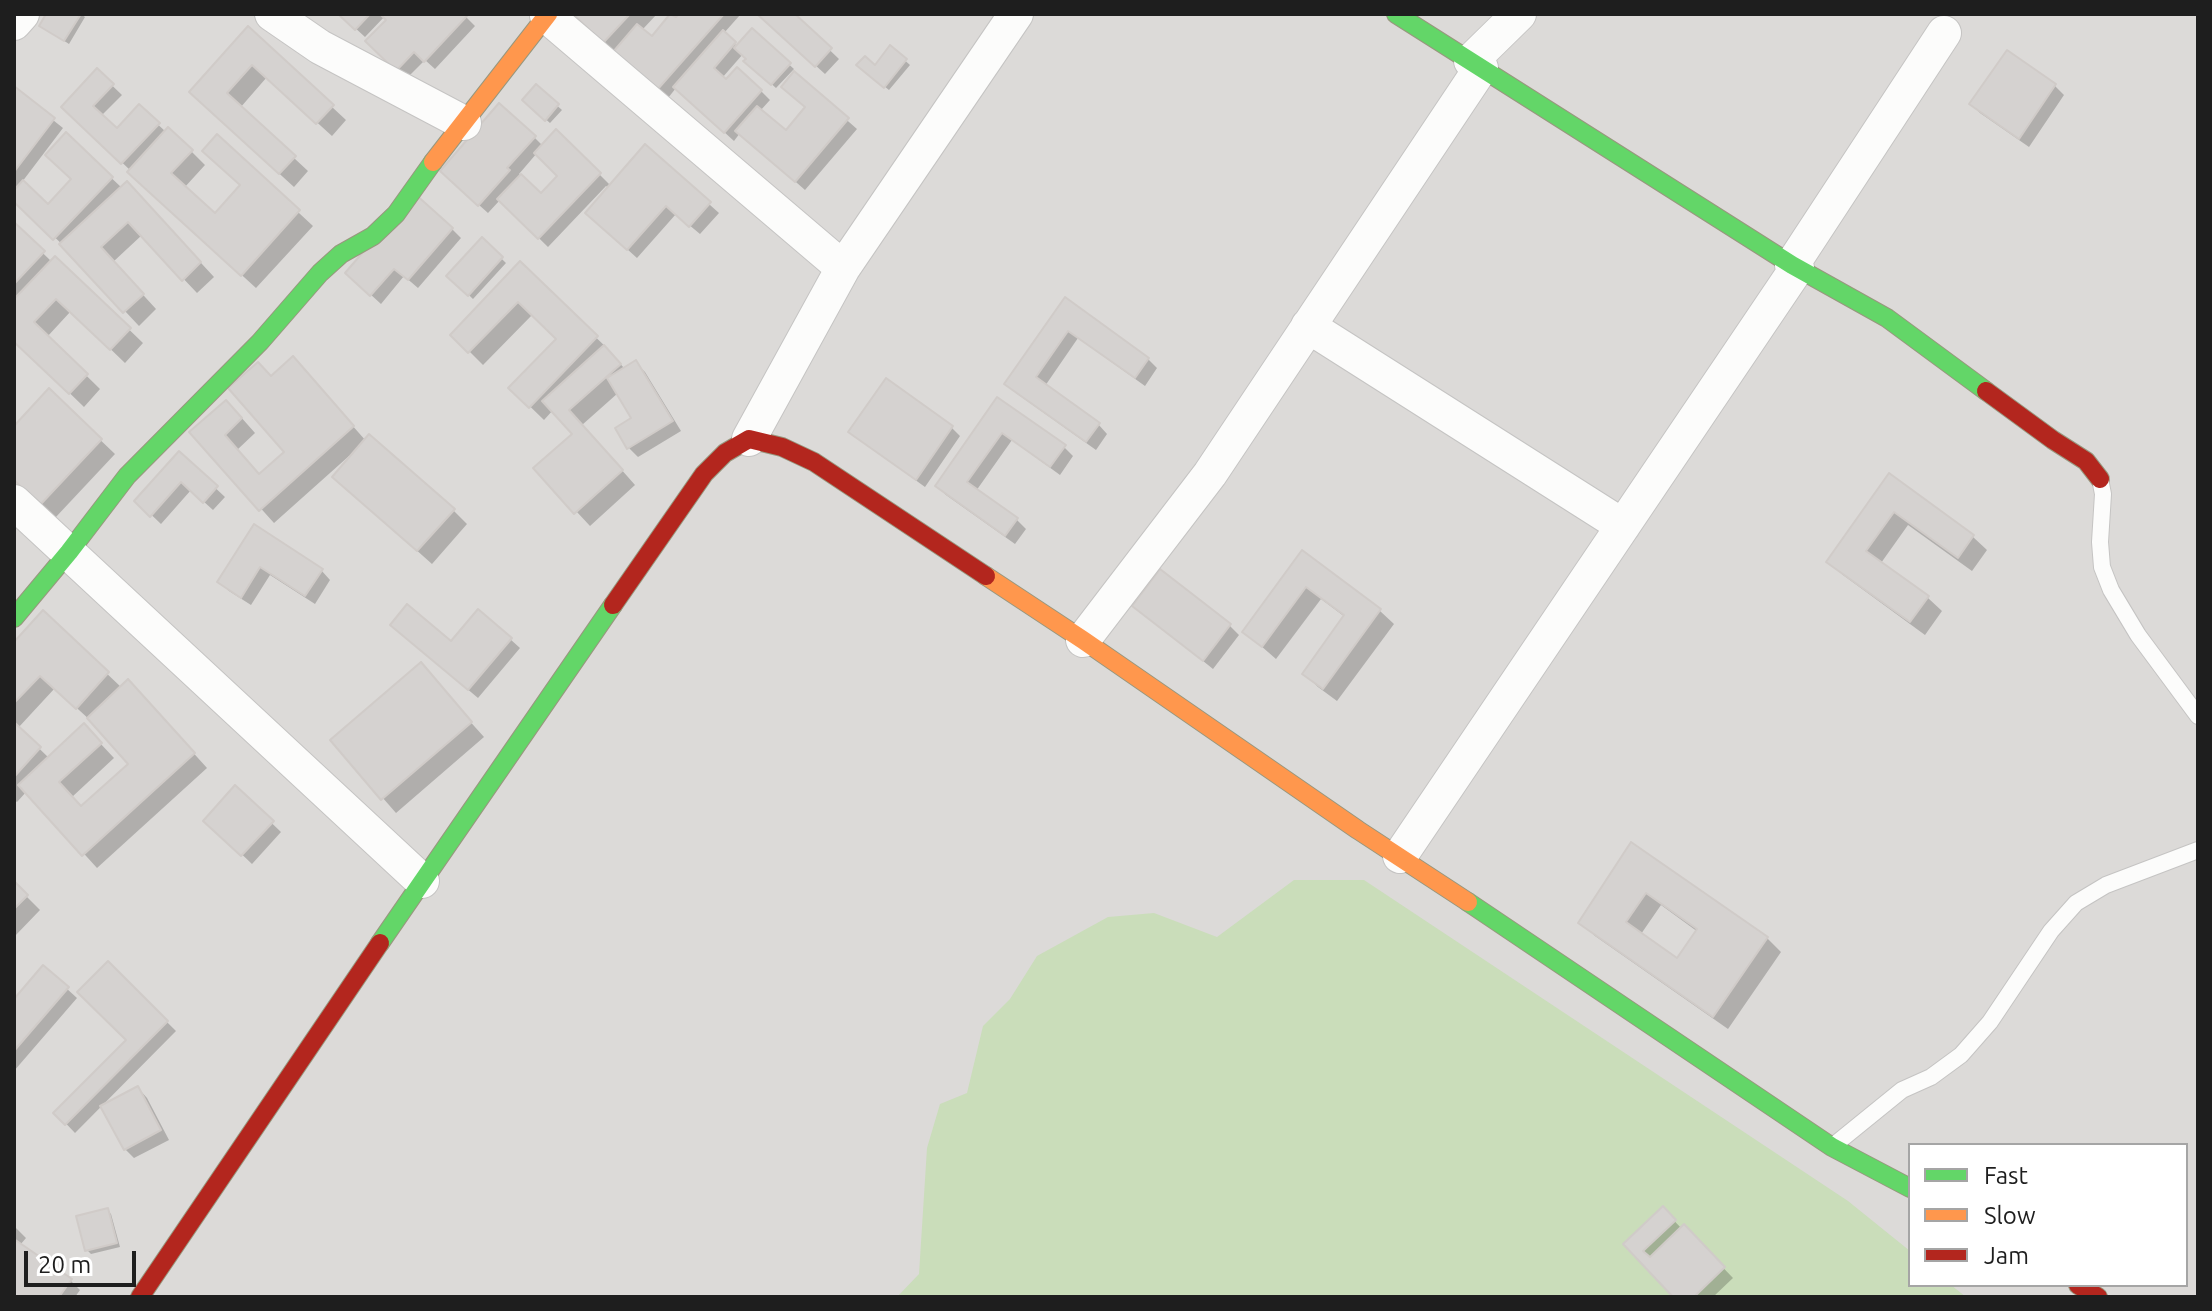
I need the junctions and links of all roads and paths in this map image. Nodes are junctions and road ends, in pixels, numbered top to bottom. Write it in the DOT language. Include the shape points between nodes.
graph roads {
  1 [pos="22,14"];
  2 [pos="272,14"];
  3 [pos="1016,14"];
  4 [pos="1396,14"];
  5 [pos="1519,14"];
  6 [pos="547,15"];
  7 [pos="14,23"];
  8 [pos="1944,33"];
  9 [pos="1476,65"];
  10 [pos="464,123"];
  11 [pos="1794,267"];
  12 [pos="843,268"];
  13 [pos="1308,326"];
  14 [pos="749,439"];
  15 [pos="2100,479"];
  16 [pos="14,502"];
  17 [pos="1623,526"];
  18 [pos="69,552"];
  19 [pos="14,618"];
  20 [pos="1083,640"];
  21 [pos="2198,716"];
  22 [pos="2198,850"];
  23 [pos="1400,856"];
  24 [pos="422,881"];
  25 [pos="1832,1147"];
  26 [pos="1908,1187"];
  27 [pos="140,1297"];
  1 -- 7 [label="street"];
  2 -- 10 [label="street" via="320,47"];
  3 -- 12 [label="street"];
  4 -- 9 [label="street"];
  5 -- 9 [label="street"];
  6 -- 10 [label="street"];
  6 -- 12 [label="street"];
  8 -- 11 [label="street"];
  9 -- 11 [label="street"];
  9 -- 13 [label="street"];
  10 -- 18 [label="street" via="396,214 373,236 341,254 295,298 260,342 127,476"];
  11 -- 15 [label="street" via="1887,318 2086,461"];
  11 -- 17 [label="street"];
  12 -- 14 [label="street"];
  13 -- 17 [label="street"];
  13 -- 20 [label="street" via="1210,474"];
  14 -- 20 [label="street" via="814,462"];
  14 -- 24 [label="street" via="704,474"];
  15 -- 21 [label="lane" via="2102,567 2111,590"];
  16 -- 18 [label="street"];
  17 -- 23 [label="street"];
  18 -- 19 [label="street"];
  18 -- 24 [label="street"];
  20 -- 23 [label="street"];
  22 -- 25 [label="lane" via="2106,885 2076,903 1961,1055 1902,1090"];
  23 -- 25 [label="street"];
  24 -- 27 [label="street"];
  25 -- 26 [label="street"];
}
